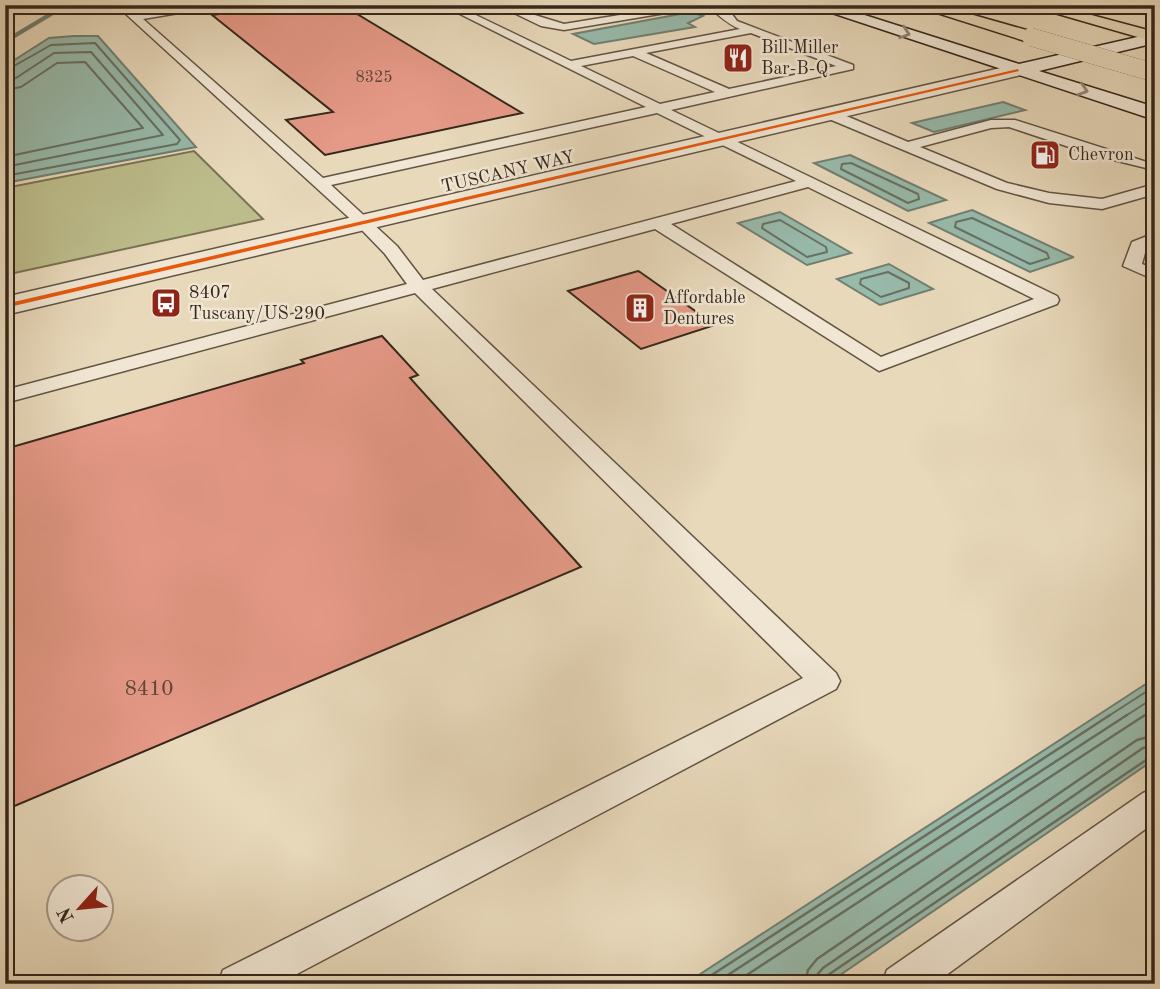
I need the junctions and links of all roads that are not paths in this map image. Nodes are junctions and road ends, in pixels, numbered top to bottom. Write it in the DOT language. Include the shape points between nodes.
graph roads {
  1 [pos="121,5"];
  2 [pos="221,5"];
  3 [pos="447,5"];
  4 [pos="703,5"];
  5 [pos="709,5"];
  6 [pos="755,5"];
  7 [pos="816,5"];
  8 [pos="920,5"];
  9 [pos="1035,5"];
  10 [pos="538,7"];
  11 [pos="724,11"];
  12 [pos="505,12"];
  13 [pos="134,17"];
  14 [pos="472,17"];
  15 [pos="752,30"];
  16 [pos="1155,37"];
  17 [pos="634,52"];
  18 [pos="570,65"];
  19 [pos="1018,70"];
  20 [pos="1155,73"];
  21 [pos="729,94"];
  22 [pos="660,109"];
  23 [pos="827,113"];
  24 [pos="1155,114"];
  25 [pos="722,138"];
  26 [pos="907,146"];
  27 [pos="1152,165"];
  28 [pos="811,182"];
  29 [pos="319,183"];
  30 [pos="1155,189"];
  31 [pos="363,222"];
  32 [pos="657,223"];
  33 [pos="1155,238"];
  34 [pos="1155,275"];
  35 [pos="418,286"];
  36 [pos="5,306"];
  37 [pos="5,397"];
  38 [pos="1155,803"];
  39 [pos="236,984"];
  40 [pos="901,984"];
  1 -- 13 [label="lane"];
  2 -- 13 [label="lane"];
  3 -- 14 [label="lane"];
  4 -- 12 [label="lane" via="564,27"];
  5 -- 11 [label="lane"];
  6 -- 11 [label="lane"];
  7 -- 19 [label="street, one-way"];
  8 -- 20 [label="highway, bridge"];
  9 -- 16 [label="highway"];
  10 -- 12 [label="lane"];
  11 -- 15 [label="lane" via="733,23"];
  12 -- 14 [label="lane"];
  13 -- 29 [label="lane"];
  14 -- 18 [label="lane"];
  15 -- 17 [label="lane"];
  15 -- 21 [label="lane" via="849,66"];
  16 -- 19 [label="street, TUSCANY WAY"];
  17 -- 18 [label="lane"];
  17 -- 21 [label="lane"];
  18 -- 22 [label="lane"];
  19 -- 23 [label="street, TUSCANY WAY"];
  19 -- 24 [label="street, one-way"];
  21 -- 22 [label="lane"];
  22 -- 25 [label="lane"];
  22 -- 29 [label="lane"];
  23 -- 25 [label="street, TUSCANY WAY"];
  23 -- 26 [label="lane"];
  25 -- 28 [label="lane"];
  25 -- 31 [label="street, TUSCANY WAY"];
  26 -- 27 [label="lane" via="1010,123"];
  26 -- 30 [label="lane" via="1002,186 1049,198 1102,204"];
  28 -- 32 [label="lane"];
  28 -- 32 [label="lane" via="1050,300 879,365"];
  29 -- 31 [label="lane"];
  31 -- 35 [label="lane"];
  31 -- 36 [label="street, TUSCANY WAY"];
  32 -- 35 [label="lane"];
  33 -- 34 [label="lane" via="1138,246 1132,266"];
  35 -- 37 [label="lane"];
  35 -- 39 [label="lane" via="825,681"];
  38 -- 40 [label="lane"];
}
